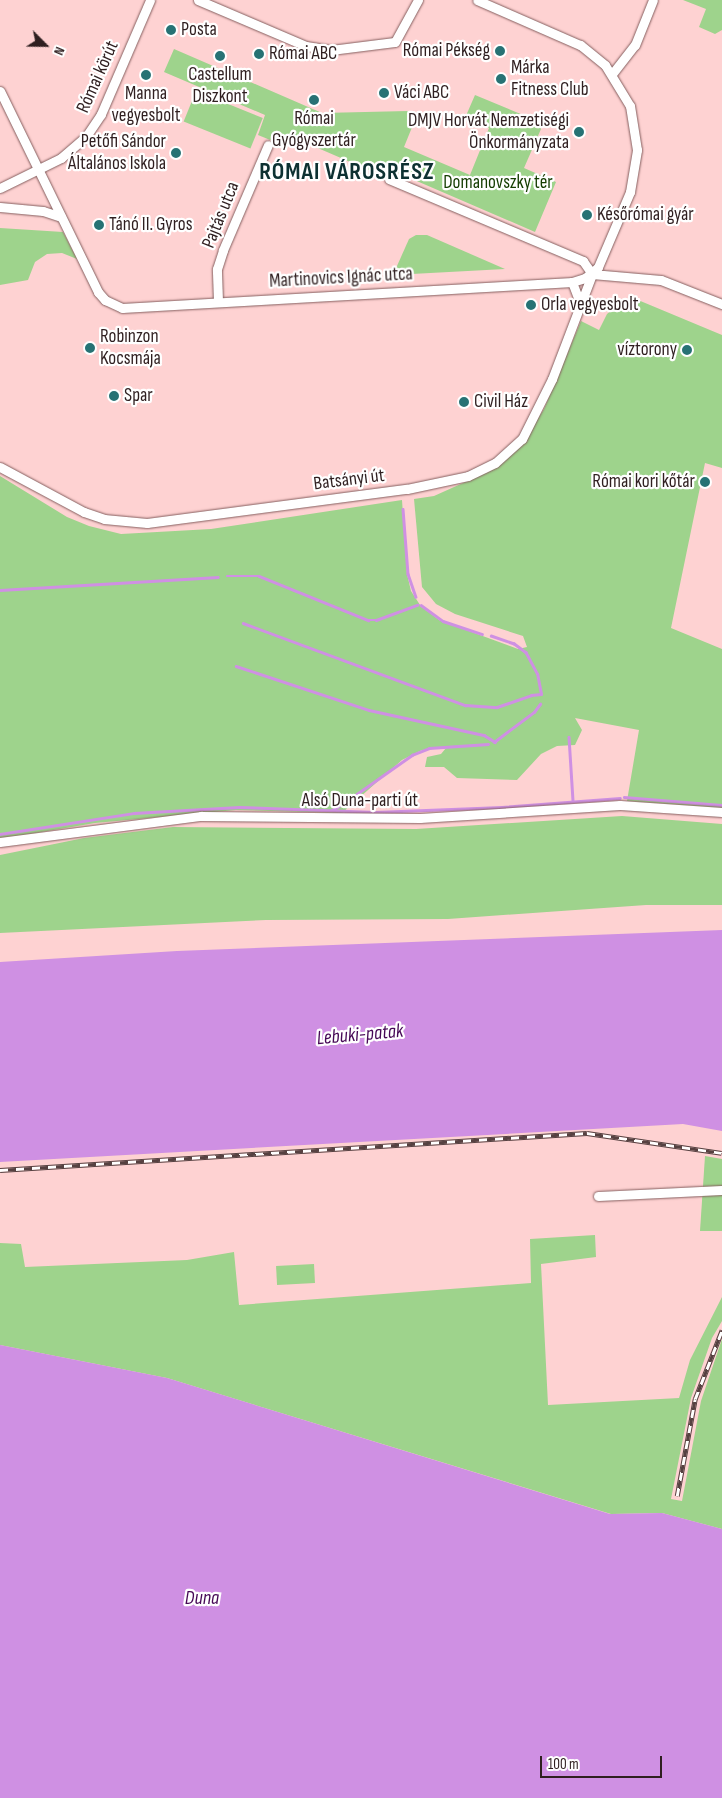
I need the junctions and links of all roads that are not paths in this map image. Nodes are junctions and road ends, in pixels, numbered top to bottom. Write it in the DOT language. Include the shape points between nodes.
graph roads {
  1 [pos="150,0"];
  2 [pos="198,0"];
  3 [pos="418,0"];
  4 [pos="477,0"];
  5 [pos="653,0"];
  6 [pos="612,74"];
  7 [pos="0,91"];
  8 [pos="0,114"];
  9 [pos="11,115"];
  10 [pos="268,145"];
  11 [pos="37,171"];
  12 [pos="389,179"];
  13 [pos="0,188"];
  14 [pos="0,207"];
  15 [pos="61,217"];
  16 [pos="592,274"];
  17 [pos="572,282"];
  18 [pos="218,301"];
  19 [pos="722,304"];
  20 [pos="581,306"];
  21 [pos="0,467"];
  22 [pos="722,812"];
  23 [pos="0,842"];
  24 [pos="722,1190"];
  25 [pos="598,1196"];
  1 -- 11 [label="street, Római körút" via="94,127 70,153"];
  2 -- 3 [label="street" via="306,46 331,50 395,42"];
  4 -- 6 [label="street" via="580,45"];
  5 -- 6 [label="street" via="635,45"];
  6 -- 16 [label="street" via="630,106 637,150 626,203"];
  7 -- 9 [label="street"];
  8 -- 9 [label="street"];
  9 -- 11 [label="street"];
  10 -- 18 [label="street, Pajtás utca" via="222,250 217,269"];
  11 -- 13 [label="street, Római körút"];
  11 -- 15 [label="street"];
  12 -- 16 [label="street" via="583,261"];
  14 -- 15 [label="street" via="42,211"];
  15 -- 18 [label="street, Martinovics Ignác utca" via="98,292 113,305 128,308"];
  16 -- 17 [label="street, Martinovics Ignác utca"];
  16 -- 19 [label="street, Martinovics Ignác utca" via="660,280"];
  16 -- 20 [label="street, Batsányi út"];
  17 -- 18 [label="street, Martinovics Ignác utca"];
  17 -- 20 [label="street"];
  20 -- 21 [label="street, Batsányi út" via="522,439 494,463 450,481 147,523 123,522 84,512"];
  22 -- 23 [label="street, Alsó Duna-parti út" via="620,806 411,818 201,816"];
  24 -- 25 [label="street"];
}
